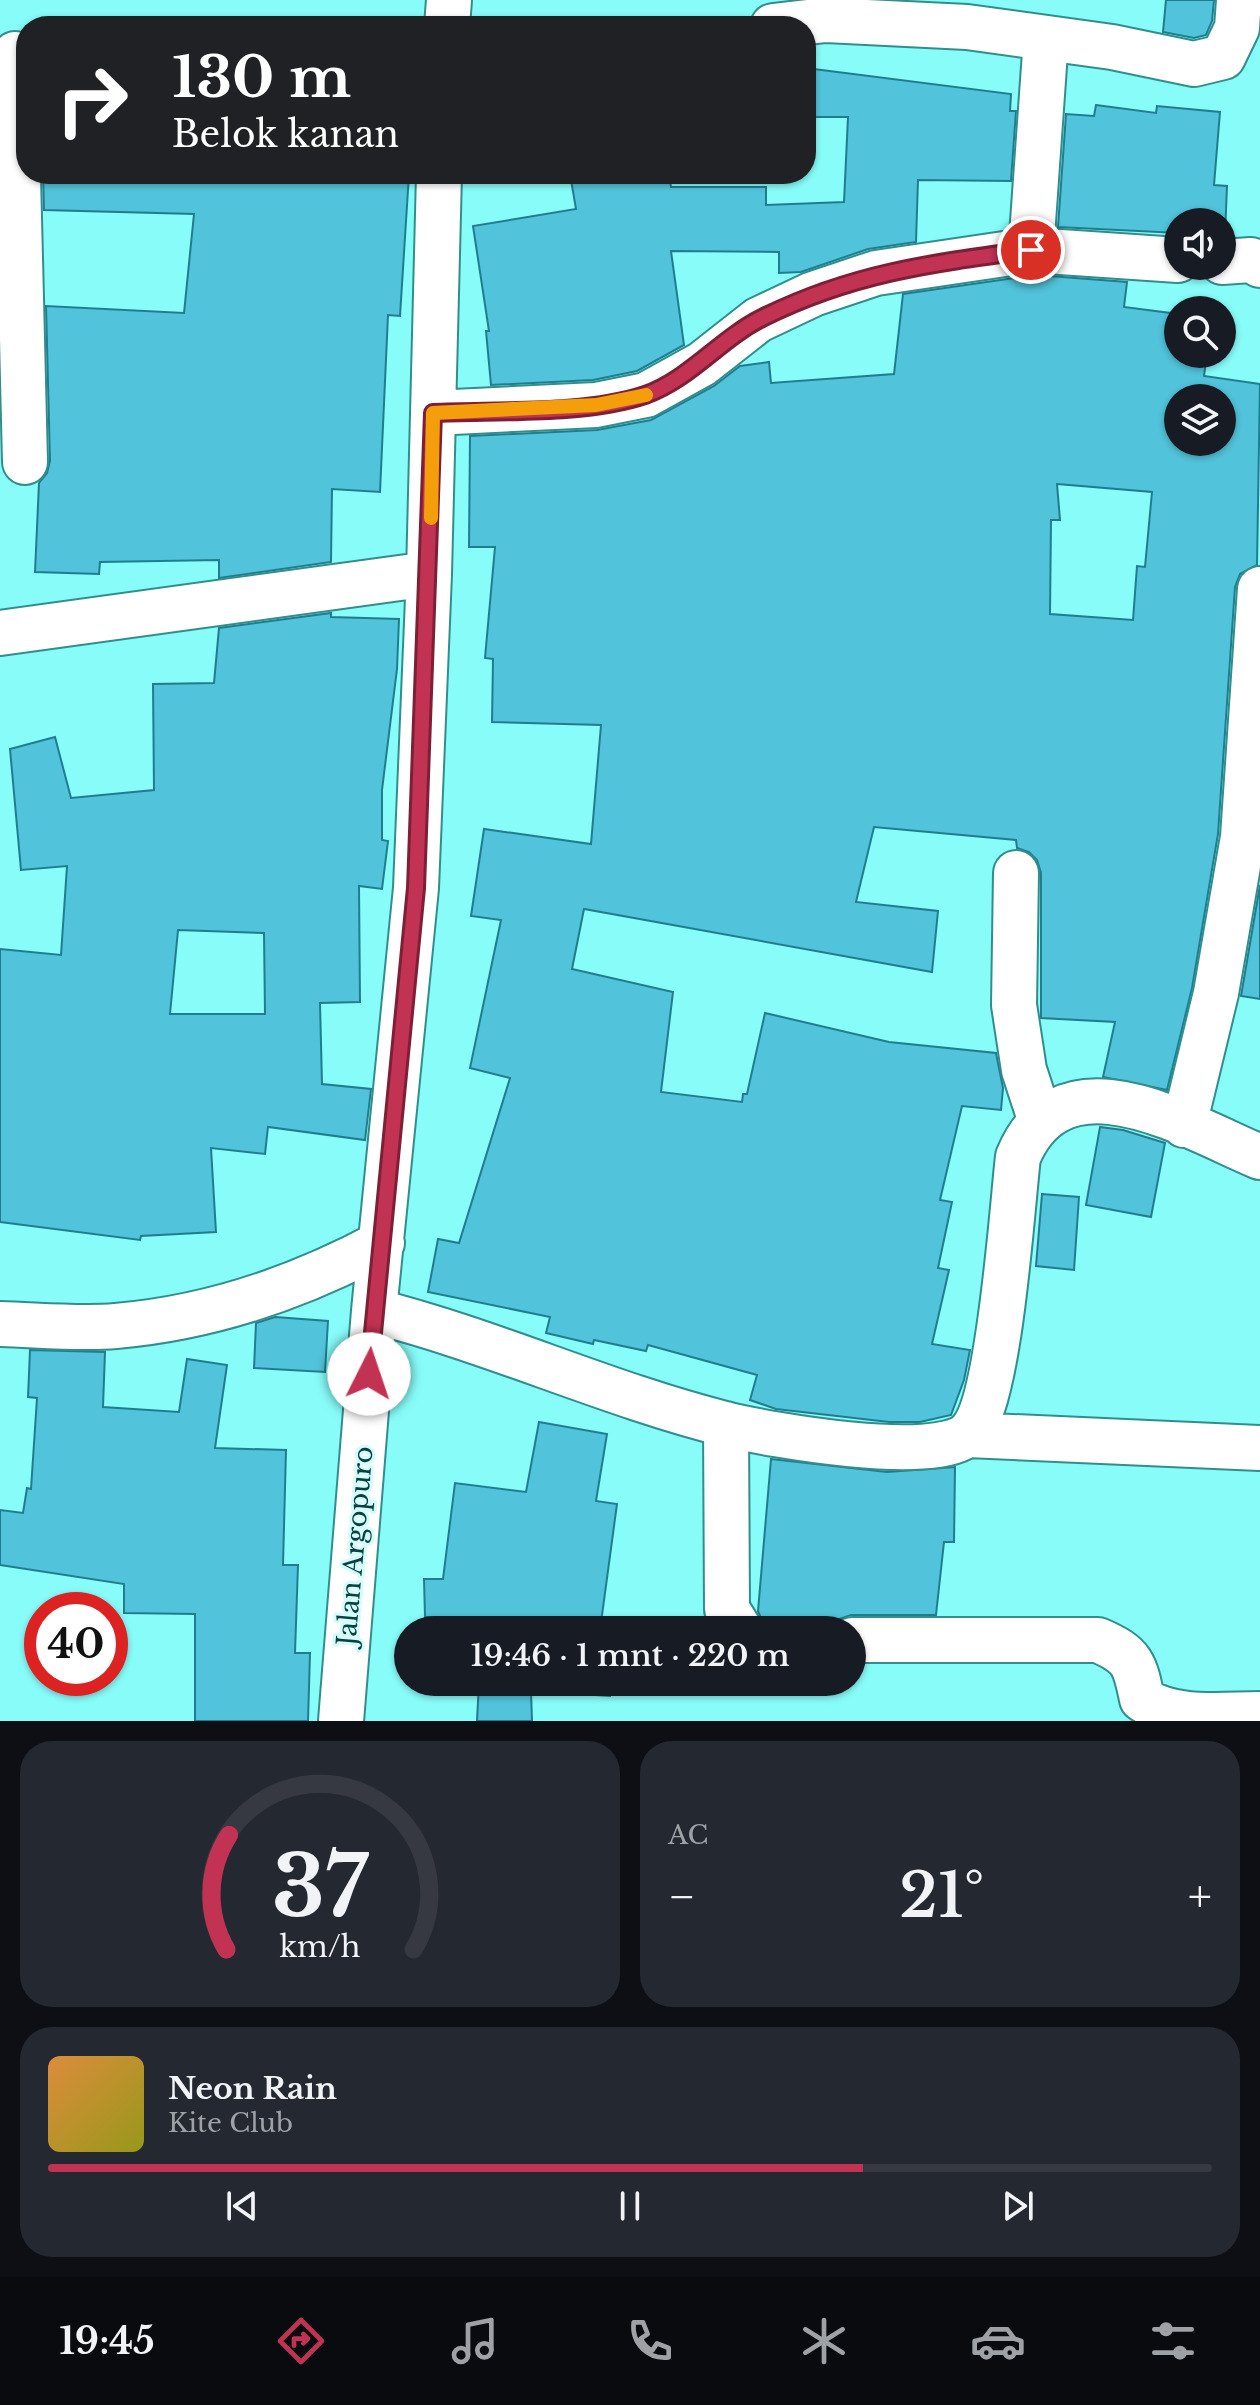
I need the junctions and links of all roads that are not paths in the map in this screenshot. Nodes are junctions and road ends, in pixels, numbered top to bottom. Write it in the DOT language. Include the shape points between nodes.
graph roads {
  1 [pos="1239,0"];
  2 [pos="816,21"];
  3 [pos="1046,38"];
  4 [pos="14,55"];
  5 [pos="16,129"];
  6 [pos="17,184"];
  7 [pos="439,184"];
  8 [pos="1031,250"];
  9 [pos="1164,259"];
  10 [pos="1236,261"];
  11 [pos="1260,265"];
  12 [pos="433,413"];
  13 [pos="25,462"];
  14 [pos="429,574"];
  15 [pos="1260,589"];
  16 [pos="0,633"];
  17 [pos="1016,873"];
  18 [pos="1040,1119"];
  19 [pos="1184,1125"];
  20 [pos="1260,1157"];
  21 [pos="382,1243"];
  22 [pos="374,1311"];
  23 [pos="0,1324"];
  24 [pos="726,1424"];
  25 [pos="968,1435"];
  26 [pos="1260,1448"];
  27 [pos="731,1616"];
  28 [pos="866,1640"];
  29 [pos="1260,1714"];
  30 [pos="341,1721"];
  1 -- 3 [label="street" via="1237,28 1223,57 1194,64"];
  2 -- 3 [label="street" via="967,27"];
  3 -- 8 [label="street"];
  4 -- 5 [label="street"];
  6 -- 13 [label="street"];
  7 -- 12 [label="street, Jalan Argopuro"];
  8 -- 9 [label="street"];
  8 -- 12 [label="street" via="876,273 813,294 758,320 702,364 646,395 596,405"];
  10 -- 11 [label="street"];
  12 -- 14 [label="street, Jalan Argopuro"];
  14 -- 16 [label="street"];
  14 -- 21 [label="street, Jalan Argopuro" via="416,888"];
  15 -- 19 [label="street" via="1243,837 1216,993"];
  17 -- 18 [label="street" via="1014,1005 1024,1070"];
  18 -- 19 [label="street" via="1058,1107 1135,1103"];
  18 -- 25 [label="street" via="1018,1157 999,1329 983,1410"];
  19 -- 20 [label="street"];
  21 -- 22 [label="street, Jalan Argopuro"];
  21 -- 23 [label="street" via="335,1268 196,1316 113,1326"];
  22 -- 24 [label="street" via="444,1328"];
  22 -- 30 [label="street, Jalan Argopuro"];
  24 -- 25 [label="street" via="871,1447 934,1447"];
  24 -- 27 [label="street" via="727,1609"];
  25 -- 26 [label="street"];
  28 -- 29 [label="street" via="1098,1640 1122,1650 1136,1668 1142,1699 1157,1710"];
}
